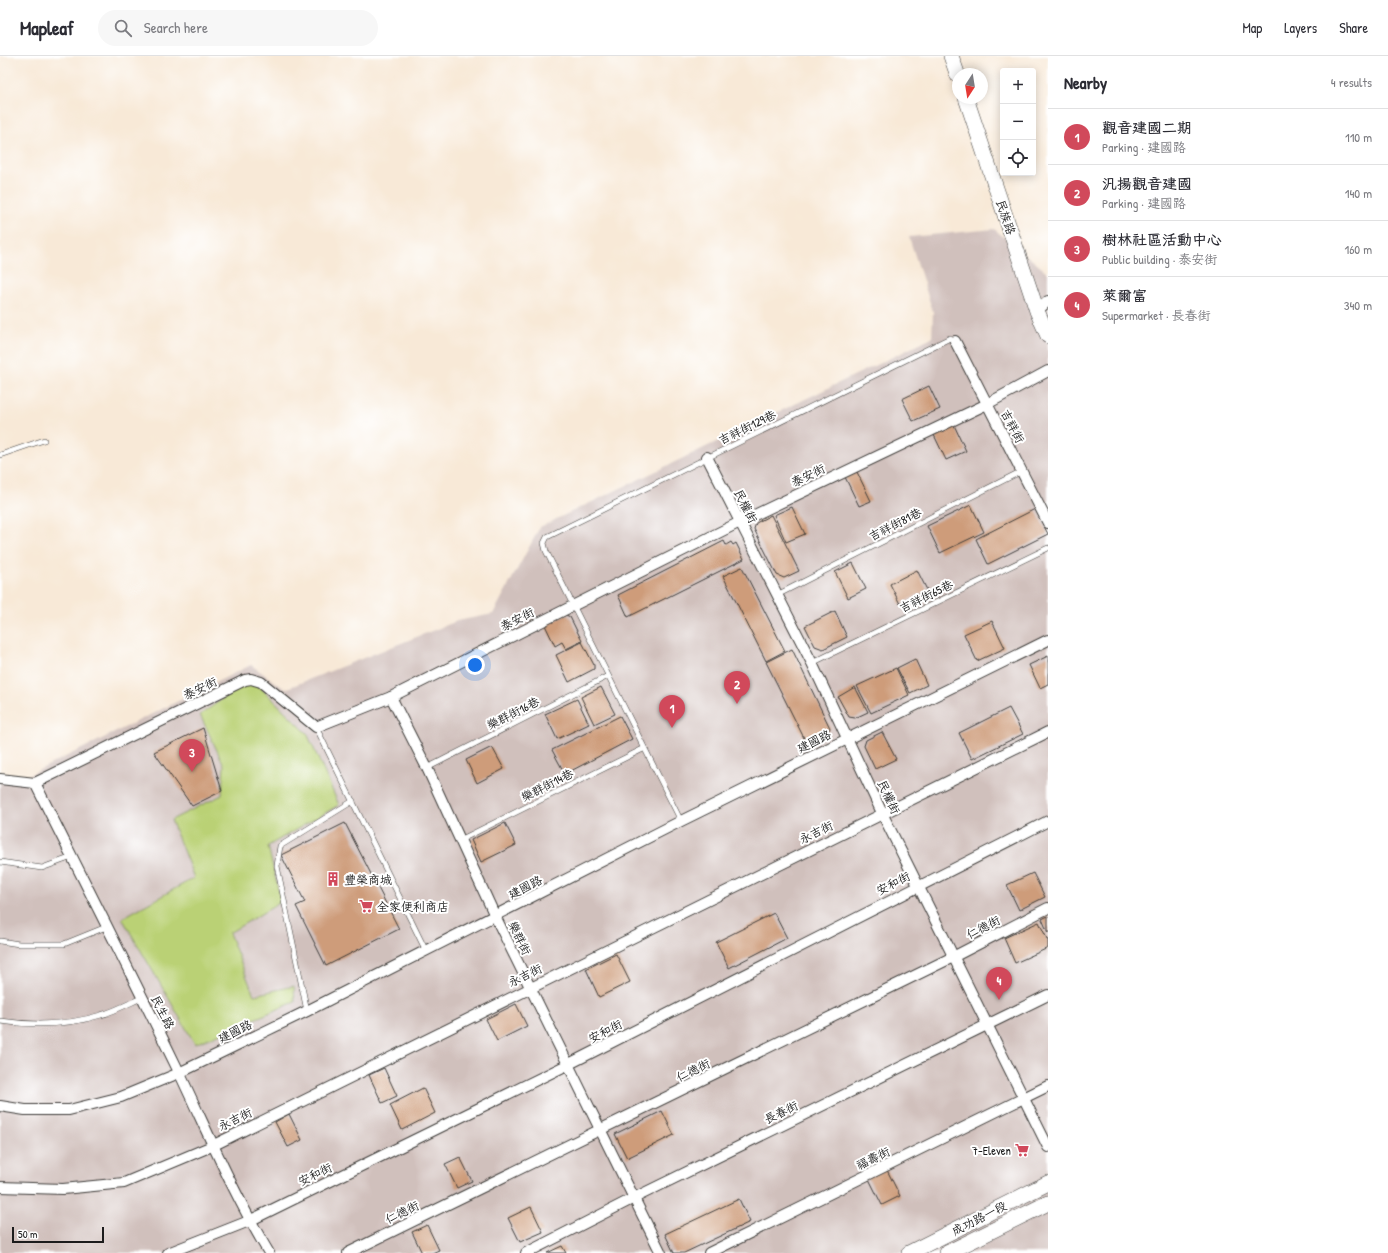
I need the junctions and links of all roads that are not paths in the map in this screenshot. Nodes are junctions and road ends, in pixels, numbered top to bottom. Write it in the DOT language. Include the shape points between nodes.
graph roads {
  1 [pos="951,56"];
  2 [pos="955,68"];
  3 [pos="968,104"];
  4 [pos="1042,306"];
  5 [pos="1048,336"];
  6 [pos="955,341"];
  7 [pos="1048,371"];
  8 [pos="987,404"];
  9 [pos="44,440"];
  10 [pos="0,456"];
  11 [pos="707,457"];
  12 [pos="1023,471"];
  13 [pos="740,522"];
  14 [pos="1048,523"];
  15 [pos="1048,548"];
  16 [pos="777,595"];
  17 [pos="574,604"];
  18 [pos="1048,640"];
  19 [pos="812,663"];
  20 [pos="608,676"];
  21 [pos="391,697"];
  22 [pos="316,727"];
  23 [pos="1048,732"];
  24 [pos="848,738"];
  25 [pos="643,748"];
  26 [pos="427,768"];
  27 [pos="0,779"];
  28 [pos="35,783"];
  29 [pos="353,801"];
  30 [pos="882,813"];
  31 [pos="681,821"];
  32 [pos="1048,821"];
  33 [pos="460,840"];
  34 [pos="72,857"];
  35 [pos="0,862"];
  36 [pos="918,885"];
  37 [pos="1048,908"];
  38 [pos="495,916"];
  39 [pos="106,927"];
  40 [pos="0,941"];
  41 [pos="426,951"];
  42 [pos="953,957"];
  43 [pos="530,988"];
  44 [pos="1048,995"];
  45 [pos="141,998"];
  46 [pos="307,1011"];
  47 [pos="0,1021"];
  48 [pos="987,1026"];
  49 [pos="569,1064"];
  50 [pos="179,1073"];
  51 [pos="1048,1086"];
  52 [pos="1024,1099"];
  53 [pos="0,1106"];
  54 [pos="599,1130"];
  55 [pos="212,1146"];
  56 [pos="1048,1147"];
  57 [pos="1048,1184"];
  58 [pos="0,1187"];
  59 [pos="634,1198"];
  60 [pos="1048,1203"];
  61 [pos="249,1221"];
  62 [pos="168,1253"];
  63 [pos="269,1253"];
  64 [pos="348,1253"];
  65 [pos="526,1253"];
  66 [pos="660,1253"];
  67 [pos="709,1253"];
  68 [pos="910,1253"];
  69 [pos="947,1253"];
  1 -- 2 [label="street"];
  3 -- 4 [label="street, 民族路"];
  4 -- 5 [label="street, 民族路"];
  6 -- 8 [label="street, 吉祥街"];
  6 -- 11 [label="lane, 吉祥街129巷" via="950,338"];
  7 -- 8 [label="street, 泰安街"];
  8 -- 12 [label="street, 吉祥街"];
  8 -- 13 [label="street, 泰安街"];
  9 -- 10 [label="lane"];
  11 -- 13 [label="street, 民權街"];
  11 -- 17 [label="lane, 吉祥街129巷" via="547,537 544,544 546,551"];
  12 -- 14 [label="street, 吉祥街"];
  12 -- 16 [label="lane, 吉祥街81巷"];
  13 -- 16 [label="street, 民權街"];
  13 -- 17 [label="street, 泰安街"];
  15 -- 19 [label="lane, 吉祥街65巷"];
  16 -- 19 [label="street, 民權街"];
  17 -- 20 [label="lane"];
  17 -- 21 [label="street, 泰安街"];
  18 -- 24 [label="street, 建國路"];
  19 -- 24 [label="street, 民權街"];
  20 -- 25 [label="lane"];
  20 -- 26 [label="lane, 樂群街16巷"];
  21 -- 22 [label="street, 泰安街"];
  21 -- 26 [label="street, 樂群街"];
  22 -- 28 [label="street, 泰安街" via="261,682 245,680"];
  22 -- 29 [label="lane"];
  23 -- 30 [label="street, 永吉街"];
  24 -- 30 [label="street, 民權街"];
  24 -- 31 [label="street, 建國路"];
  25 -- 31 [label="lane"];
  25 -- 33 [label="lane, 樂群街14巷"];
  26 -- 33 [label="street, 樂群街"];
  27 -- 28 [label="street"];
  28 -- 34 [label="street, 民生路"];
  29 -- 41 [label="lane"];
  29 -- 46 [label="lane" via="280,846 277,866"];
  30 -- 36 [label="street, 民權街"];
  30 -- 43 [label="street, 永吉街"];
  31 -- 38 [label="street, 建國路"];
  32 -- 36 [label="street, 安和街"];
  33 -- 38 [label="street, 樂群街"];
  34 -- 35 [label="lane" via="42,868"];
  34 -- 39 [label="street, 民生路"];
  36 -- 42 [label="street, 民權街"];
  36 -- 49 [label="street, 安和街"];
  37 -- 42 [label="street, 仁德街"];
  38 -- 41 [label="street, 建國路"];
  38 -- 43 [label="street, 樂群街"];
  39 -- 40 [label="lane" via="64,944 19,944"];
  39 -- 45 [label="street, 民生路"];
  41 -- 46 [label="street, 建國路"];
  42 -- 48 [label="street, 民權街"];
  42 -- 54 [label="street, 仁德街"];
  43 -- 49 [label="street, 樂群街"];
  43 -- 55 [label="street, 永吉街"];
  44 -- 48 [label="street, 長春街"];
  45 -- 47 [label="lane" via="103,1015 67,1023 18,1024"];
  45 -- 50 [label="street, 民生路"];
  46 -- 50 [label="street, 建國路"];
  48 -- 52 [label="street, 民權街"];
  48 -- 59 [label="street, 長春街"];
  49 -- 54 [label="street, 樂群街"];
  49 -- 61 [label="street, 安和街"];
  50 -- 53 [label="street, 建國路" via="121,1097 69,1110 25,1110"];
  50 -- 55 [label="street, 民生路"];
  51 -- 52 [label="street, 福壽街"];
  52 -- 56 [label="street, 民權街"];
  52 -- 67 [label="street, 福壽街"];
  54 -- 59 [label="street, 樂群街"];
  54 -- 64 [label="street, 仁德街"];
  55 -- 58 [label="street, 永吉街" via="124,1183 63,1189"];
  55 -- 61 [label="street, 民生路"];
  57 -- 68 [label="street, 成功路一段"];
  59 -- 65 [label="street, 長春街"];
  59 -- 66 [label="street, 樂群街"];
  60 -- 69 [label="street, 成功路一段"];
  61 -- 62 [label="street, 安和街"];
  61 -- 63 [label="street, 民生路"];
}
